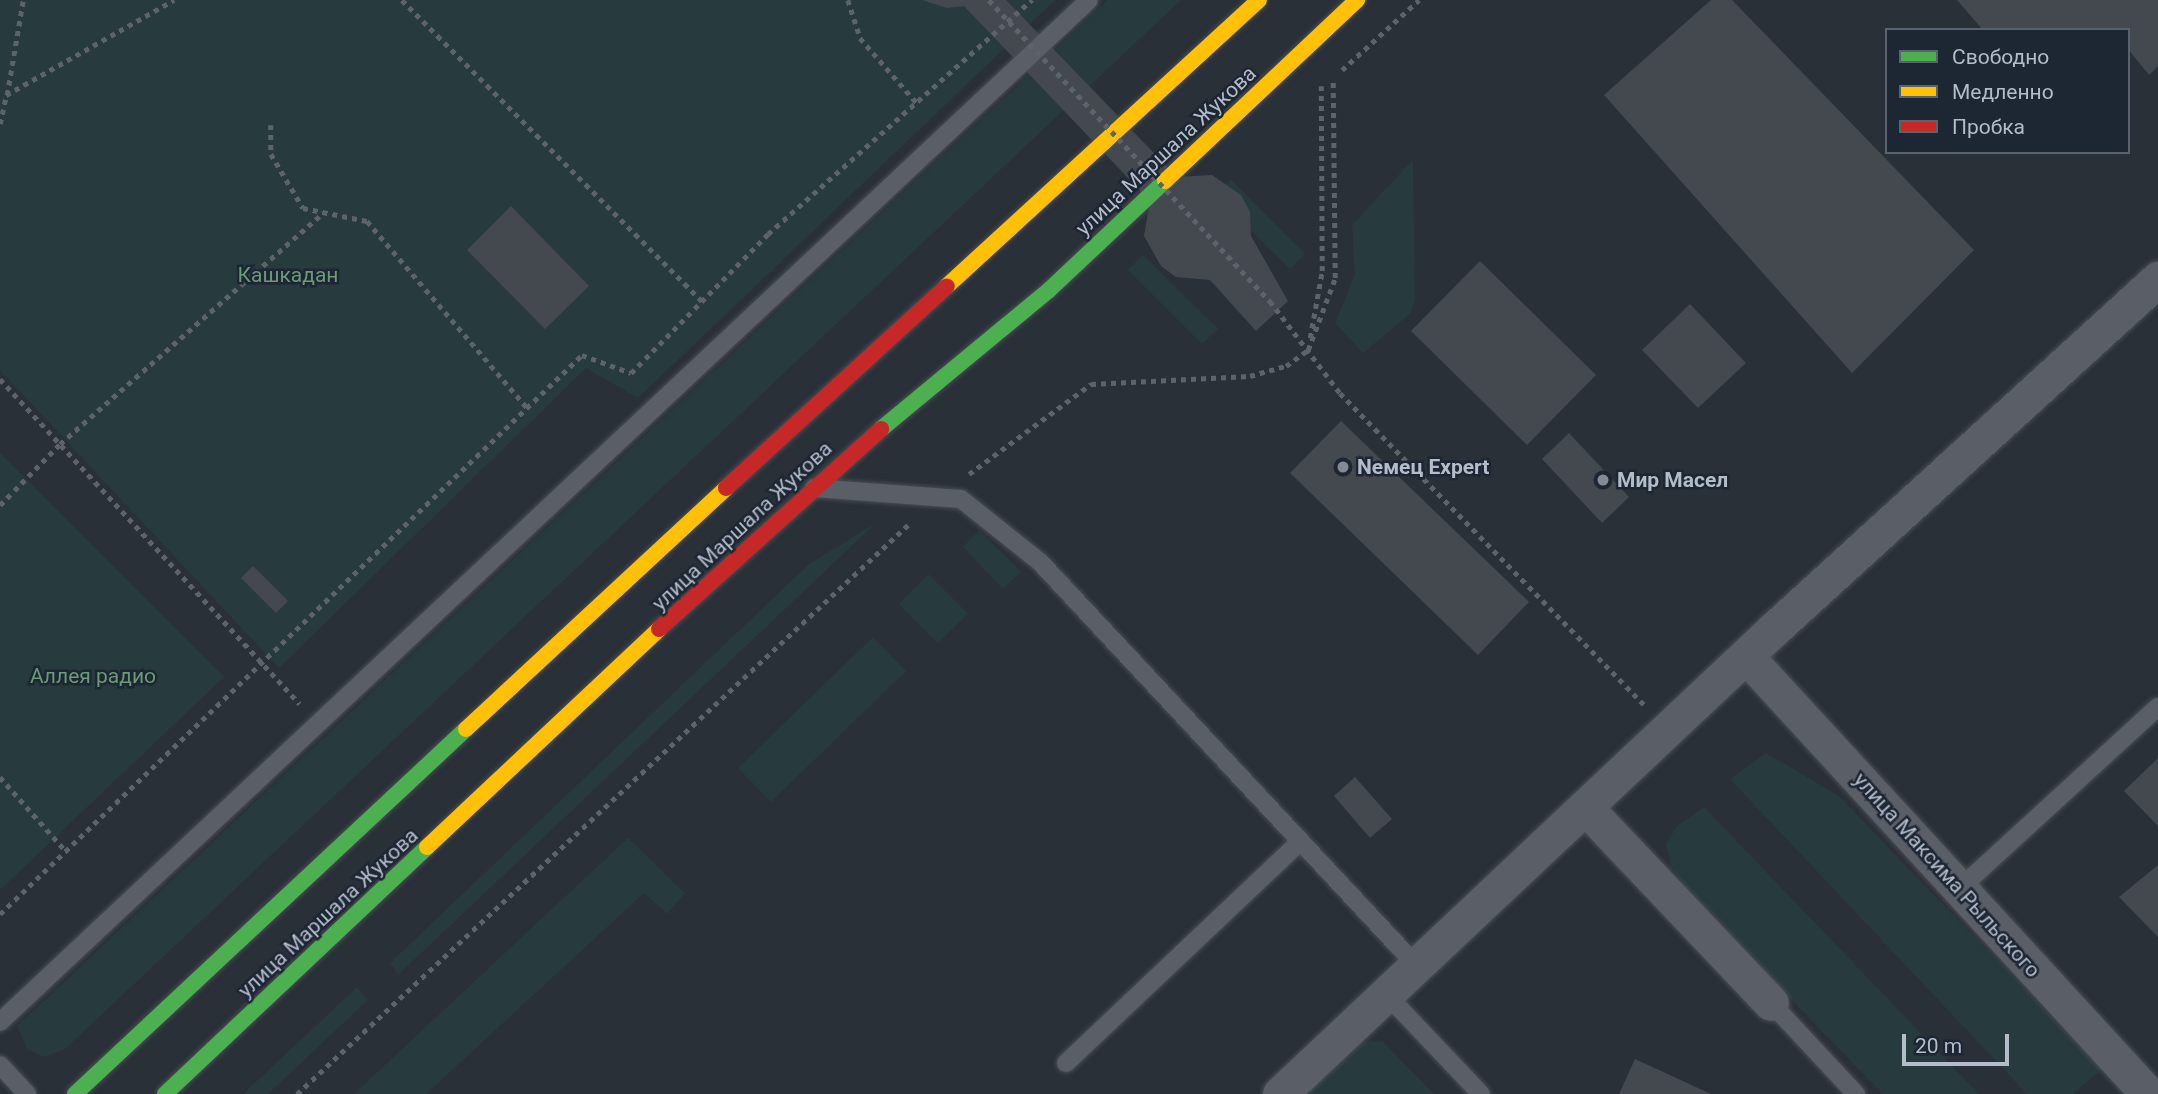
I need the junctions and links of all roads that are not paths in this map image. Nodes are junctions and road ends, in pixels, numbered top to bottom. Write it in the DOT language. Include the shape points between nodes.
graph roads {
  1 [pos="1089,0"];
  2 [pos="1259,0"];
  3 [pos="1357,0"];
  4 [pos="2158,279"];
  5 [pos="810,487"];
  6 [pos="1746,656"];
  7 [pos="2158,707"];
  8 [pos="1585,807"];
  9 [pos="1301,841"];
  10 [pos="1958,890"];
  11 [pos="1416,965"];
  12 [pos="1386,994"];
  13 [pos="1771,1003"];
  14 [pos="0,1022"];
  15 [pos="1066,1063"];
  16 [pos="0,1065"];
  17 [pos="27,1094"];
  18 [pos="75,1094"];
  19 [pos="165,1094"];
  20 [pos="1280,1094"];
  21 [pos="1481,1094"];
  22 [pos="1856,1094"];
  23 [pos="2148,1094"];
  1 -- 14 [label="lane"];
  2 -- 18 [label="main road, улица Маршала Жукова" via="608,596"];
  3 -- 5 [label="main road, улица Маршала Жукова" via="1049,290"];
  4 -- 6 [label="street"];
  5 -- 9 [label="lane" via="961,499 1040,562"];
  5 -- 19 [label="main road, улица Маршала Жукова"];
  6 -- 8 [label="street"];
  6 -- 10 [label="street, улица Максима Рыльского"];
  7 -- 10 [label="lane"];
  8 -- 11 [label="street"];
  8 -- 13 [label="street"];
  9 -- 11 [label="lane"];
  9 -- 15 [label="lane"];
  10 -- 23 [label="street, улица Максима Рыльского"];
  11 -- 12 [label="street"];
  12 -- 20 [label="street"];
  12 -- 21 [label="lane"];
  13 -- 22 [label="lane"];
  16 -- 17 [label="lane"];
}
